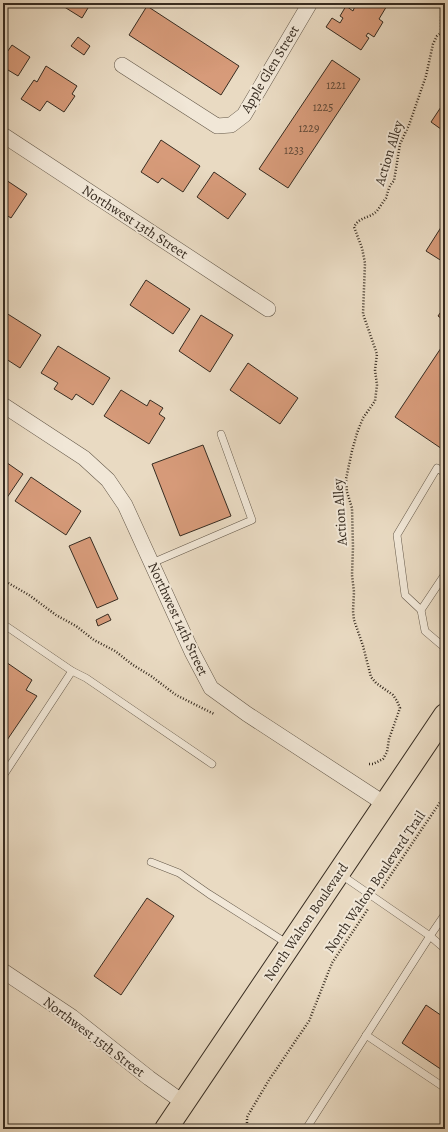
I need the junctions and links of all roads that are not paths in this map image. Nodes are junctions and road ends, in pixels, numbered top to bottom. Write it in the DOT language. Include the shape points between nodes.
graph roads {
  1 [pos="310,3"];
  2 [pos="122,65"];
  3 [pos="3,135"];
  4 [pos="268,308"];
  5 [pos="3,405"];
  6 [pos="220,434"];
  7 [pos="445,473"];
  8 [pos="152,563"];
  9 [pos="445,574"];
  10 [pos="421,610"];
  11 [pos="3,624"];
  12 [pos="445,648"];
  13 [pos="72,671"];
  14 [pos="440,726"];
  15 [pos="212,764"];
  16 [pos="3,776"];
  17 [pos="385,804"];
  18 [pos="151,862"];
  19 [pos="338,873"];
  20 [pos="445,914"];
  21 [pos="430,936"];
  22 [pos="290,945"];
  23 [pos="445,949"];
  24 [pos="3,971"];
  25 [pos="366,1035"];
  26 [pos="445,1088"];
  27 [pos="184,1103"];
  28 [pos="166,1129"];
  29 [pos="306,1129"];
  1 -- 2 [label="street, Apple Glen Street" via="244,115 232,125 217,126"];
  3 -- 4 [label="street, Northwest 13th Street"];
  5 -- 8 [label="street, Northwest 14th Street" via="84,458 108,480 125,505"];
  6 -- 8 [label="lane" via="252,520"];
  7 -- 10 [label="lane" via="437,468 398,535 406,595"];
  8 -- 17 [label="street, Northwest 14th Street" via="211,688"];
  9 -- 10 [label="lane"];
  10 -- 12 [label="lane" via="425,631"];
  11 -- 13 [label="lane"];
  13 -- 15 [label="lane"];
  13 -- 16 [label="lane"];
  14 -- 17 [label="main road, North Walton Boulevard"];
  17 -- 19 [label="main road, North Walton Boulevard"];
  18 -- 22 [label="lane" via="180,873"];
  19 -- 21 [label="lane"];
  19 -- 22 [label="main road, North Walton Boulevard"];
  20 -- 21 [label="lane"];
  21 -- 23 [label="lane"];
  21 -- 25 [label="lane"];
  22 -- 27 [label="main road, North Walton Boulevard"];
  24 -- 27 [label="street, Northwest 15th Street" via="72,1017"];
  25 -- 26 [label="lane"];
  25 -- 29 [label="lane"];
  27 -- 28 [label="main road, North Walton Boulevard"];
}
